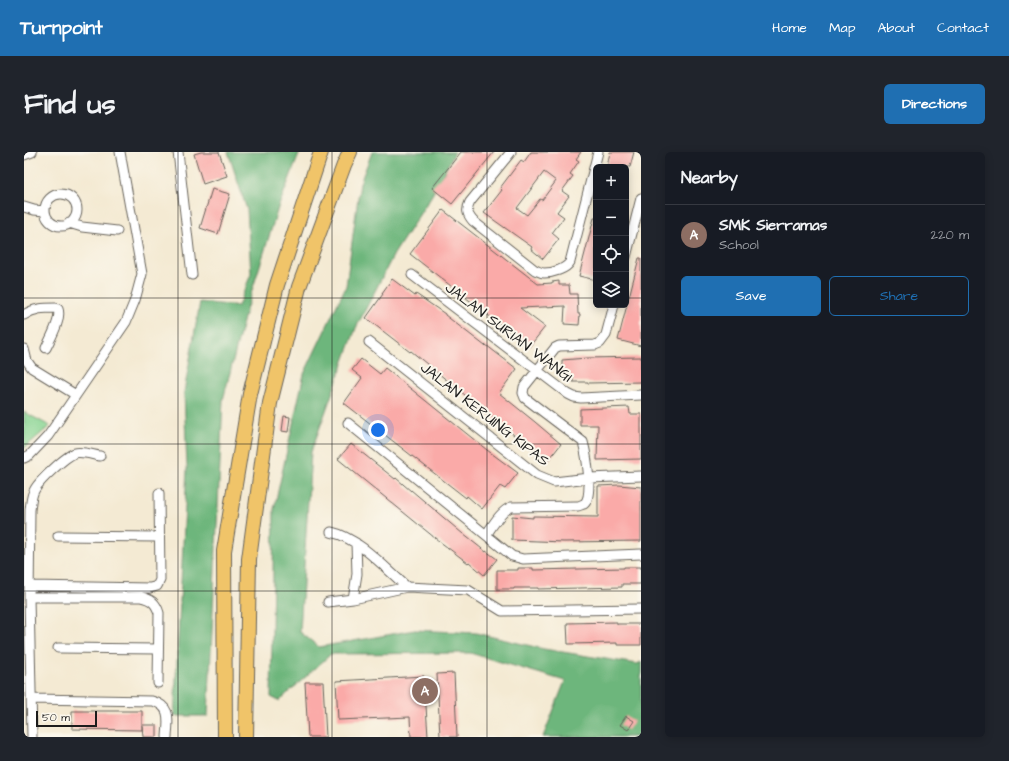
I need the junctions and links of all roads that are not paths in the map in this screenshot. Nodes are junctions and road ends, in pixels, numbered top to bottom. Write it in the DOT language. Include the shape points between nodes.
graph roads {
  1 [pos="32,152"];
  2 [pos="120,152"];
  3 [pos="178,152"];
  4 [pos="321,152"];
  5 [pos="350,152"];
  6 [pos="511,152"];
  7 [pos="598,152"];
  8 [pos="24,155"];
  9 [pos="641,198"];
  10 [pos="24,207"];
  11 [pos="45,211"];
  12 [pos="69,223"];
  13 [pos="117,231"];
  14 [pos="629,245"];
  15 [pos="192,275"];
  16 [pos="412,275"];
  17 [pos="613,308"];
  18 [pos="24,314"];
  19 [pos="369,342"];
  20 [pos="46,348"];
  21 [pos="24,349"];
  22 [pos="537,372"];
  23 [pos="76,395"];
  24 [pos="641,395"];
  25 [pos="348,423"];
  26 [pos="100,456"];
  27 [pos="24,458"];
  28 [pos="641,476"];
  29 [pos="589,478"];
  30 [pos="159,493"];
  31 [pos="331,532"];
  32 [pos="486,534"];
  33 [pos="58,536"];
  34 [pos="159,537"];
  35 [pos="356,543"];
  36 [pos="641,554"];
  37 [pos="29,586"];
  38 [pos="408,588"];
  39 [pos="29,597"];
  40 [pos="353,599"];
  41 [pos="328,602"];
  42 [pos="641,609"];
  43 [pos="58,648"];
  44 [pos="158,649"];
  45 [pos="158,683"];
  46 [pos="32,699"];
  47 [pos="32,737"];
  48 [pos="167,737"];
  49 [pos="225,737"];
  50 [pos="246,737"];
  1 -- 8 [label="street"];
  2 -- 23 [label="street" via="142,274 126,322"];
  3 -- 15 [label="street"];
  4 -- 49 [label="highway" via="277,285 250,394 224,551"];
  5 -- 50 [label="highway" via="299,287 270,403 249,559"];
  6 -- 7 [label="street" via="470,202 467,212 473,221 535,270 544,273 564,268 570,262"];
  9 -- 14 [label="street"];
  10 -- 11 [label="street"];
  11 -- 12 [label="street" via="46,216 54,224"];
  11 -- 12 [label="street" via="47,201 55,195 69,196 77,209"];
  12 -- 13 [label="street"];
  16 -- 22 [label="street, JALAN SURIAN WANGI"];
  17 -- 22 [label="street" via="604,340 595,345 559,346"];
  18 -- 20 [label="street" via="37,308 56,308 60,312"];
  19 -- 29 [label="street, JALAN KERUING KIPAS" via="537,475 554,482"];
  21 -- 23 [label="street" via="32,368"];
  22 -- 24 [label="street, JALAN SURIAN WANGI" via="574,397"];
  22 -- 29 [label="street" via="524,387 525,398 582,442"];
  23 -- 27 [label="street" via="48,436"];
  25 -- 32 [label="street"];
  26 -- 37 [label="street" via="76,453 68,456 35,488 31,496 30,510"];
  28 -- 29 [label="street, JALAN KERUING KIPAS"];
  29 -- 32 [label="street" via="587,499 584,504 511,507 506,509"];
  30 -- 34 [label="street"];
  31 -- 35 [label="street" via="342,534"];
  32 -- 36 [label="street" via="512,556 523,559"];
  33 -- 34 [label="street"];
  34 -- 37 [label="street" via="160,580 157,586"];
  35 -- 38 [label="street"];
  35 -- 40 [label="street" via="357,574"];
  37 -- 39 [label="street"];
  38 -- 40 [label="street"];
  38 -- 42 [label="street" via="468,590 502,611"];
  39 -- 44 [label="street" via="147,598 153,602 159,613"];
  39 -- 46 [label="street"];
  40 -- 41 [label="street"];
  43 -- 44 [label="street"];
  44 -- 45 [label="street"];
  46 -- 47 [label="street"];
  46 -- 48 [label="street" via="158,703 168,717"];
}
